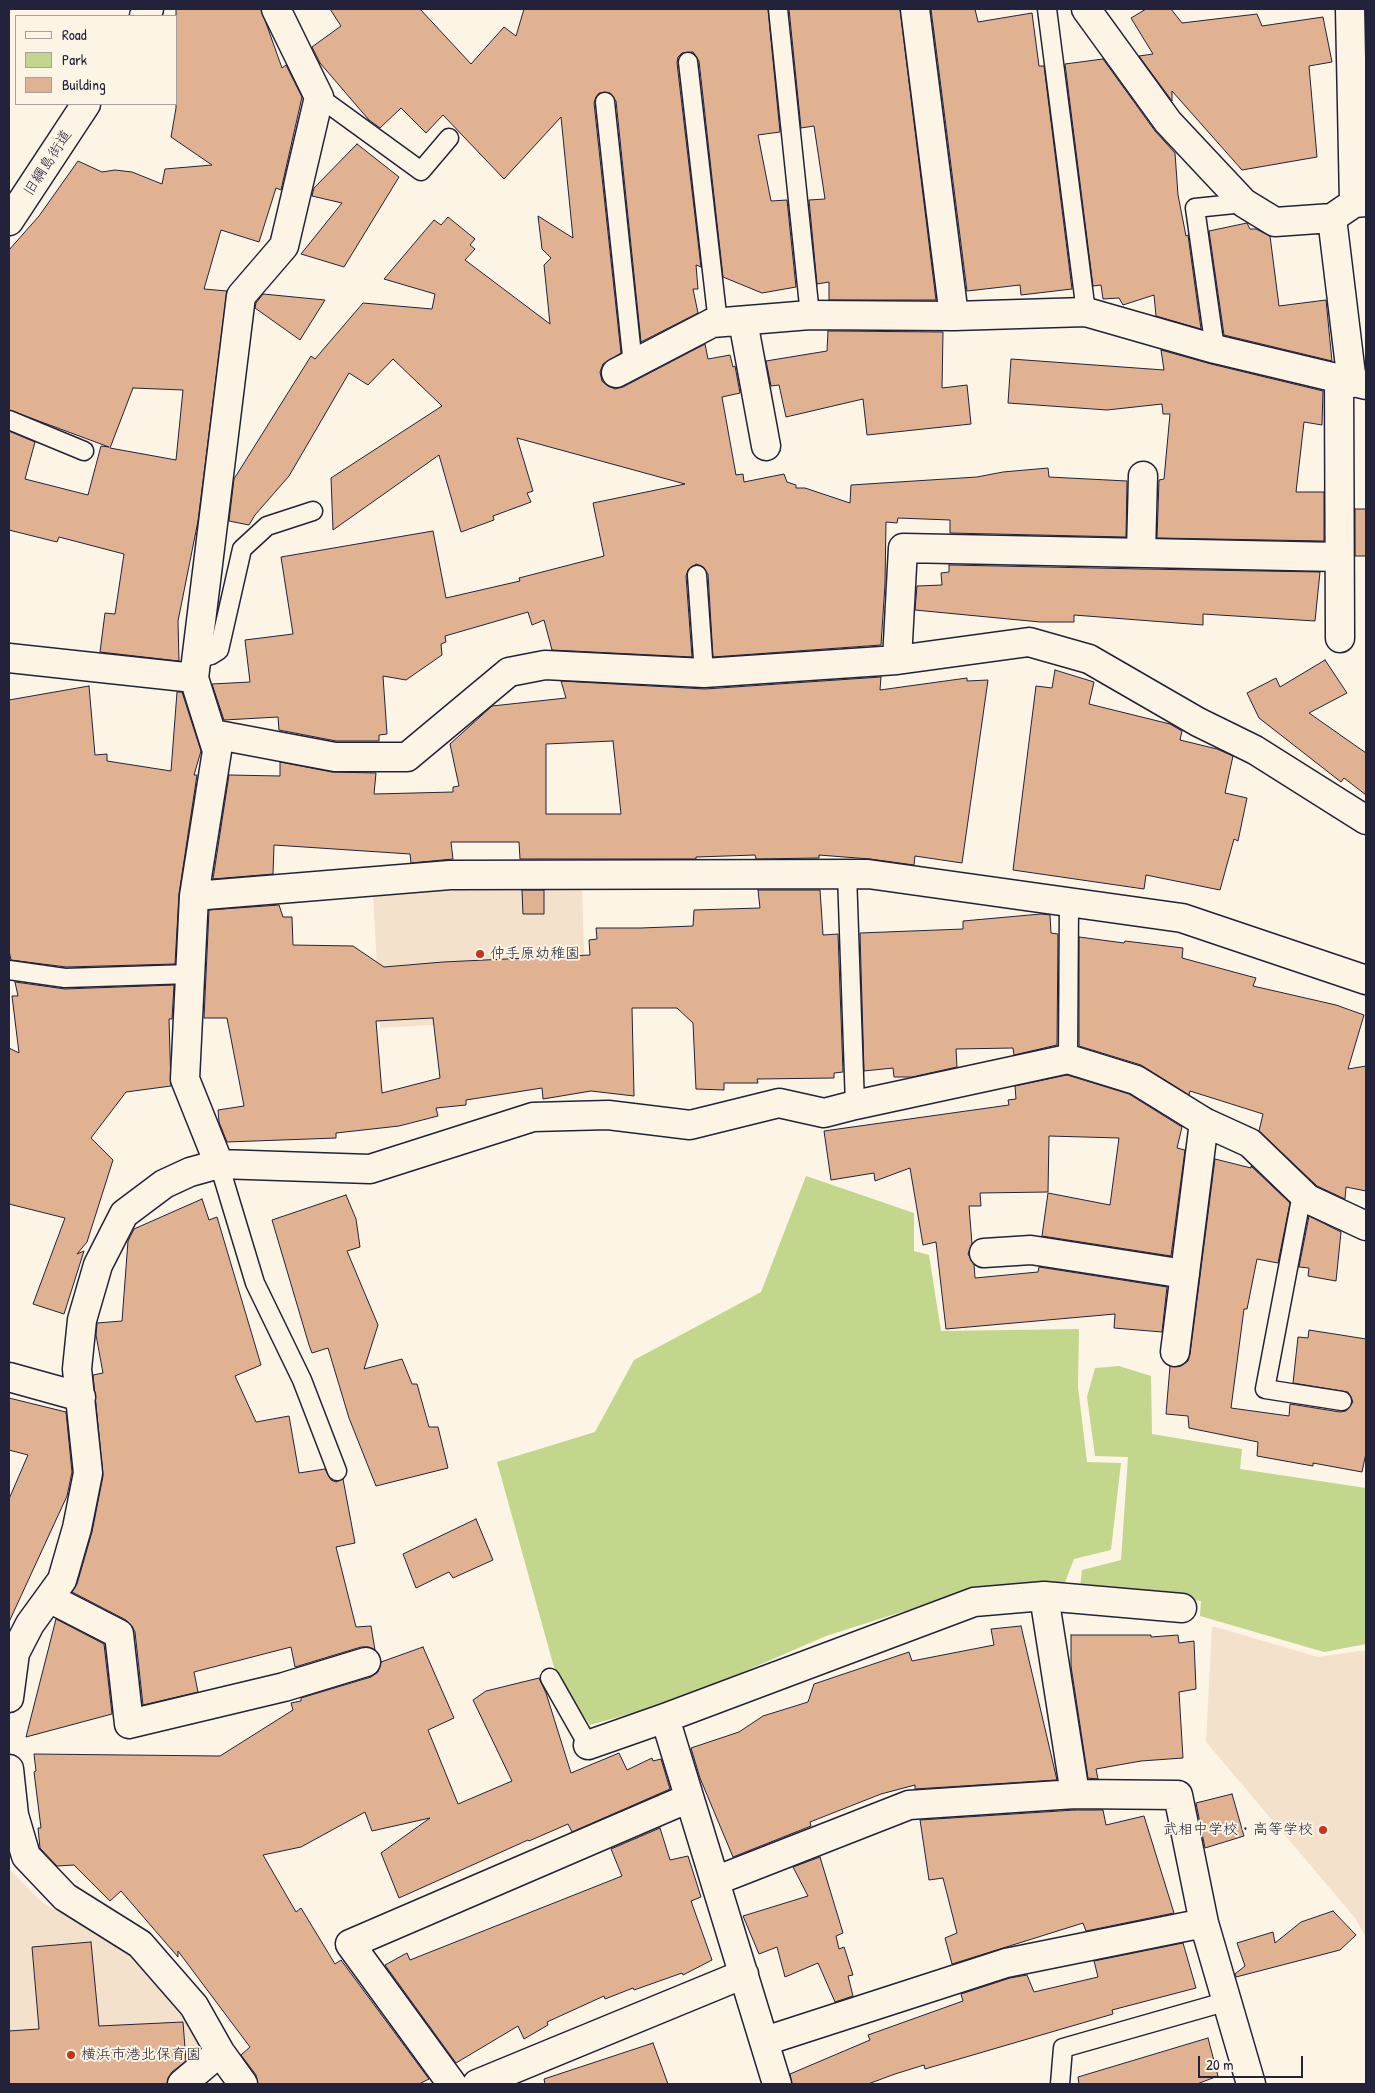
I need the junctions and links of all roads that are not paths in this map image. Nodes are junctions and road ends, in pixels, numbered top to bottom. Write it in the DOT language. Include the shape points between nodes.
graph roads {
  1 [pos="276,9"];
  2 [pos="778,9"];
  3 [pos="916,9"];
  4 [pos="1047,9"];
  5 [pos="1086,9"];
  6 [pos="1350,9"];
  7 [pos="688,62"];
  8 [pos="319,97"];
  9 [pos="605,102"];
  10 [pos="85,105"];
  11 [pos="449,138"];
  12 [pos="1360,202"];
  13 [pos="1244,204"];
  14 [pos="1332,218"];
  15 [pos="9,221"];
  16 [pos="1086,312"];
  17 [pos="810,315"];
  18 [pos="954,316"];
  19 [pos="730,322"];
  20 [pos="1215,349"];
  21 [pos="625,369"];
  22 [pos="1352,383"];
  23 [pos="9,420"];
  24 [pos="766,446"];
  25 [pos="84,451"];
  26 [pos="1143,476"];
  27 [pos="313,511"];
  28 [pos="1141,553"];
  29 [pos="1339,556"];
  30 [pos="697,575"];
  31 [pos="1340,638"];
  32 [pos="9,658"];
  33 [pos="897,660"];
  34 [pos="196,668"];
  35 [pos="704,673"];
  36 [pos="213,734"];
  37 [pos="1366,820"];
  38 [pos="847,874"];
  39 [pos="194,896"];
  40 [pos="1069,902"];
  41 [pos="9,970"];
  42 [pos="190,974"];
  43 [pos="1366,980"];
  44 [pos="1068,1059"];
  45 [pos="855,1105"];
  46 [pos="1204,1122"];
  47 [pos="219,1164"];
  48 [pos="1302,1194"];
  49 [pos="1366,1226"];
  50 [pos="984,1253"];
  51 [pos="1185,1274"];
  52 [pos="1175,1352"];
  53 [pos="9,1377"];
  54 [pos="80,1397"];
  55 [pos="1342,1401"];
  56 [pos="337,1471"];
  57 [pos="1044,1596"];
  58 [pos="49,1598"];
  59 [pos="1182,1608"];
  60 [pos="366,1662"];
  61 [pos="550,1678"];
  62 [pos="9,1698"];
  63 [pos="665,1718"];
  64 [pos="588,1745"];
  65 [pos="9,1769"];
  66 [pos="1074,1794"];
  67 [pos="689,1798"];
  68 [pos="715,1881"];
  69 [pos="1204,1923"];
  70 [pos="744,1974"];
  71 [pos="1228,2001"];
  72 [pos="765,2041"];
  73 [pos="220,2052"];
  74 [pos="182,2084"];
  75 [pos="243,2084"];
  76 [pos="452,2084"];
  77 [pos="477,2084"];
  78 [pos="777,2084"];
  79 [pos="1060,2084"];
  80 [pos="1251,2084"];
  1 -- 8 [label="street"];
  2 -- 17 [label="lane"];
  3 -- 18 [label="street"];
  4 -- 16 [label="lane"];
  5 -- 13 [label="street" via="1168,122"];
  6 -- 12 [label="street"];
  7 -- 19 [label="lane"];
  8 -- 11 [label="lane" via="421,171"];
  8 -- 34 [label="street" via="284,246 241,296 244,319"];
  9 -- 21 [label="lane"];
  10 -- 15 [label="street, 旧綱島街道"];
  12 -- 14 [label="street"];
  13 -- 14 [label="street" via="1275,222"];
  13 -- 20 [label="lane" via="1195,208"];
  14 -- 22 [label="street"];
  16 -- 18 [label="street"];
  16 -- 20 [label="street"];
  17 -- 18 [label="street"];
  17 -- 19 [label="street"];
  19 -- 21 [label="street" via="712,323"];
  19 -- 24 [label="street"];
  20 -- 22 [label="street"];
  22 -- 29 [label="street"];
  23 -- 25 [label="lane"];
  26 -- 28 [label="street"];
  27 -- 34 [label="lane" via="267,526 242,549 219,650"];
  28 -- 29 [label="street"];
  28 -- 33 [label="street" via="903,548"];
  29 -- 31 [label="street"];
  30 -- 35 [label="lane"];
  32 -- 34 [label="street"];
  33 -- 35 [label="street"];
  33 -- 37 [label="street" via="1029,642 1089,659 1198,722 1255,750"];
  34 -- 36 [label="street"];
  35 -- 36 [label="street" via="545,665 510,672 407,757 335,757"];
  36 -- 39 [label="street" via="218,751"];
  38 -- 39 [label="street" via="450,875"];
  38 -- 40 [label="street" via="868,874"];
  38 -- 45 [label="lane"];
  39 -- 42 [label="street"];
  40 -- 43 [label="street" via="1182,918"];
  40 -- 44 [label="lane"];
  41 -- 42 [label="lane" via="65,978"];
  42 -- 47 [label="street" via="185,1078"];
  44 -- 45 [label="street"];
  44 -- 46 [label="street" via="1136,1080"];
  45 -- 47 [label="street" via="824,1113 778,1103 690,1125 608,1115 534,1116 370,1169"];
  46 -- 48 [label="street" via="1250,1144"];
  46 -- 51 [label="street"];
  47 -- 54 [label="street" via="164,1184 124,1214 98,1265 82,1320 77,1369"];
  47 -- 56 [label="lane" via="255,1283 302,1380"];
  48 -- 49 [label="street"];
  48 -- 55 [label="lane" via="1265,1389"];
  50 -- 51 [label="street" via="1031,1250"];
  51 -- 52 [label="street"];
  53 -- 54 [label="street"];
  54 -- 58 [label="street" via="88,1474 62,1580"];
  57 -- 59 [label="street"];
  57 -- 63 [label="street" via="974,1602"];
  57 -- 66 [label="street"];
  58 -- 60 [label="street" via="118,1634 129,1724"];
  58 -- 62 [label="street" via="15,1653"];
  61 -- 64 [label="lane"];
  63 -- 64 [label="street"];
  63 -- 67 [label="street"];
  65 -- 73 [label="street" via="14,1815 26,1856 65,1897 140,1944 194,2006"];
  66 -- 68 [label="street" via="909,1805"];
  66 -- 69 [label="street" via="1178,1794"];
  67 -- 68 [label="street"];
  67 -- 76 [label="street" via="350,1944"];
  68 -- 70 [label="street"];
  69 -- 71 [label="street"];
  69 -- 72 [label="street" via="1006,1963"];
  70 -- 72 [label="street"];
  70 -- 77 [label="street"];
  71 -- 79 [label="lane" via="1063,2048"];
  71 -- 80 [label="street"];
  72 -- 78 [label="street"];
  73 -- 74 [label="street"];
  73 -- 75 [label="street"];
}
